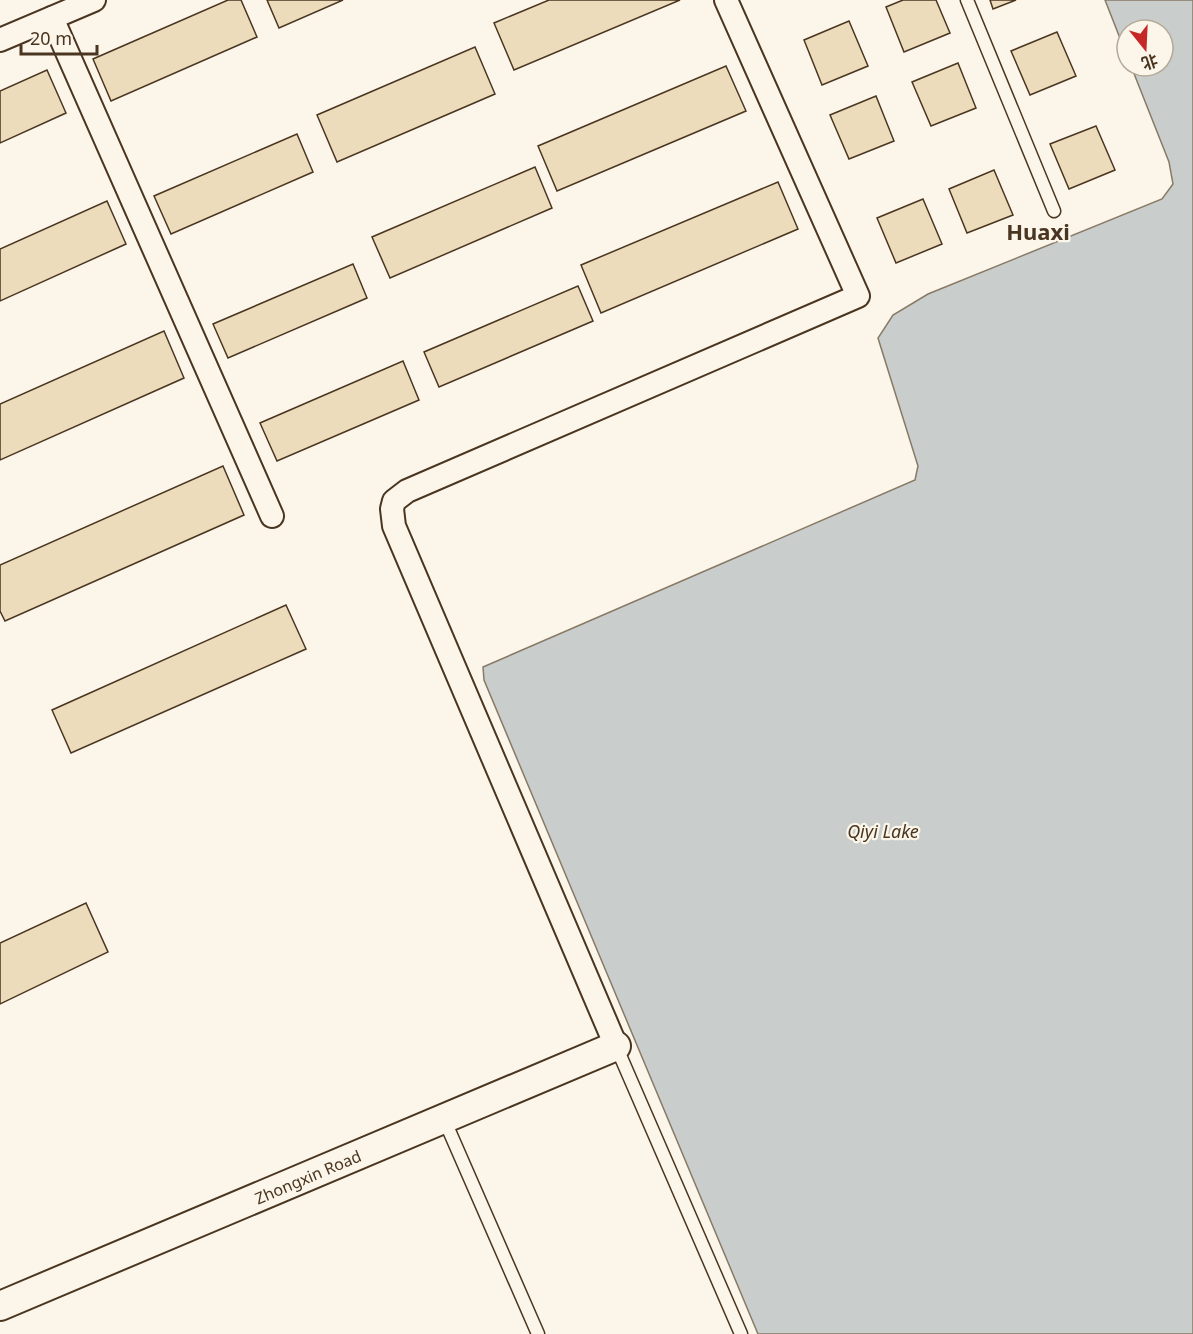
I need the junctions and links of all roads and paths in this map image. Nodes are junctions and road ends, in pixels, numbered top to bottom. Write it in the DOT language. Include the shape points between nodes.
graph roads {
  1 [pos="94,0"];
  2 [pos="726,0"];
  3 [pos="967,0"];
  4 [pos="52,18"];
  5 [pos="0,40"];
  6 [pos="1054,211"];
  7 [pos="272,516"];
  8 [pos="616,1046"];
  9 [pos="444,1119"];
  10 [pos="0,1306"];
  11 [pos="537,1334"];
  12 [pos="741,1334"];
  1 -- 4 [label="street"];
  2 -- 8 [label="street" via="858,296 408,491 394,501 392,509 394,526"];
  3 -- 6 [label="lane"];
  4 -- 5 [label="street"];
  4 -- 7 [label="street"];
  8 -- 9 [label="street, Zhongxin Road"];
  8 -- 12 [label="lane"];
  9 -- 10 [label="street, Zhongxin Road"];
  9 -- 11 [label="lane"];
}
